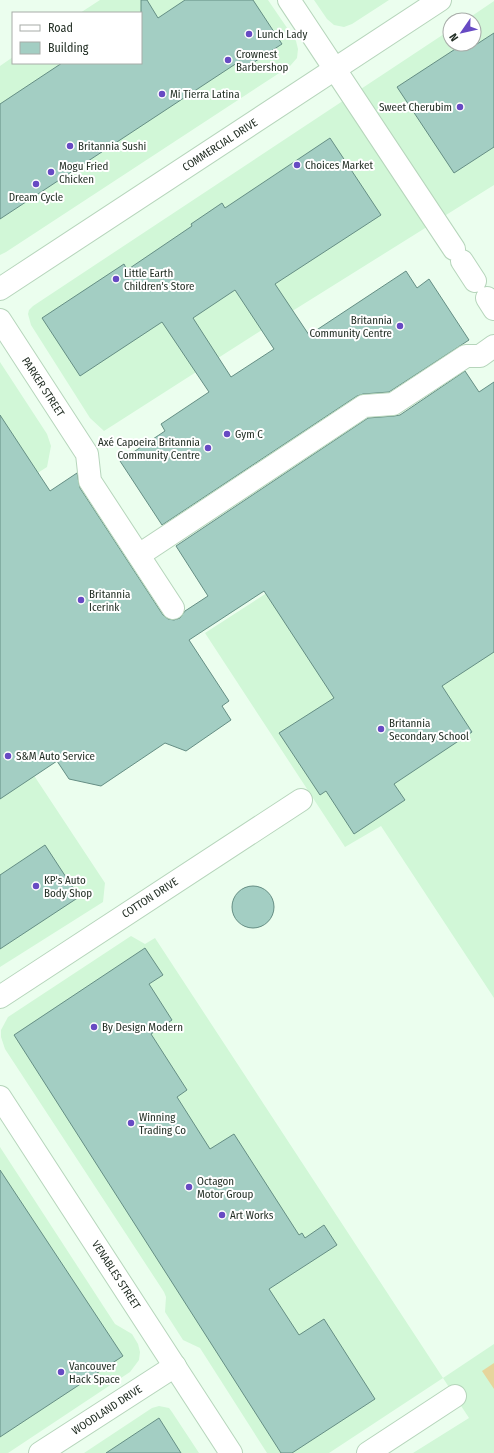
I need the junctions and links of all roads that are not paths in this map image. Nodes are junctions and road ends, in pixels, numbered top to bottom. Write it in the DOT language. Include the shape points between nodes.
graph roads {
  1 [pos="290,0"];
  2 [pos="440,0"];
  3 [pos="335,69"];
  4 [pos="0,289"];
  5 [pos="485,296"];
  6 [pos="0,320"];
  7 [pos="494,346"];
  8 [pos="139,555"];
  9 [pos="173,608"];
  10 [pos="301,800"];
  11 [pos="0,996"];
  12 [pos="0,1096"];
  13 [pos="175,1366"];
  14 [pos="455,1396"];
  15 [pos="40,1453"];
  16 [pos="231,1453"];
  17 [pos="368,1453"];
  1 -- 3 [label="street"];
  2 -- 3 [label="street, COMMERCIAL DRIVE"];
  3 -- 4 [label="street, COMMERCIAL DRIVE"];
  3 -- 5 [label="street"];
  6 -- 8 [label="street, PARKER STREET" via="87,454 90,481"];
  7 -- 8 [label="street" via="480,356 466,356 393,404 364,406"];
  8 -- 9 [label="street"];
  10 -- 11 [label="street, COTTON DRIVE"];
  12 -- 13 [label="street, VENABLES STREET"];
  13 -- 15 [label="street, WOODLAND DRIVE"];
  13 -- 16 [label="street, VENABLES STREET"];
  14 -- 17 [label="street"];
}
